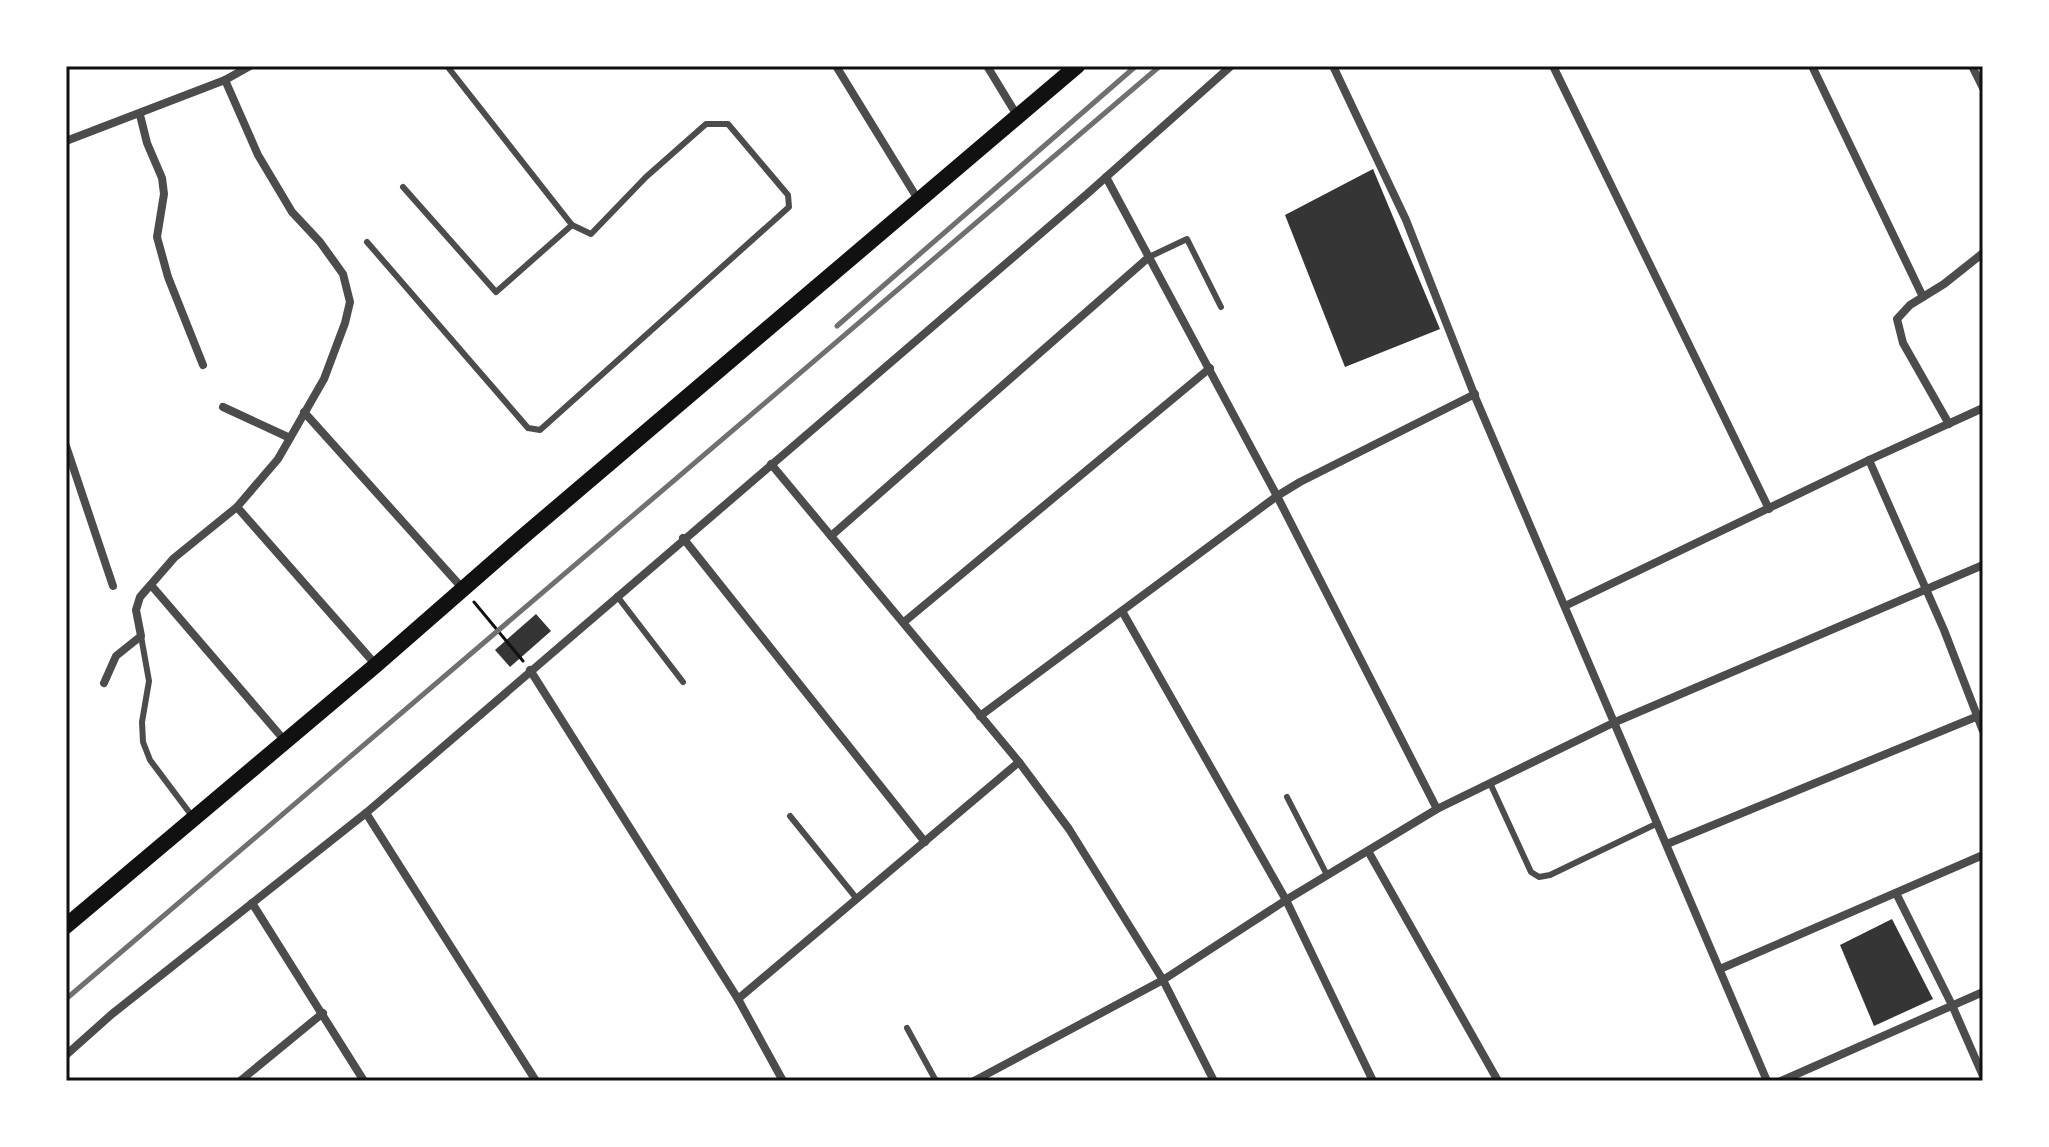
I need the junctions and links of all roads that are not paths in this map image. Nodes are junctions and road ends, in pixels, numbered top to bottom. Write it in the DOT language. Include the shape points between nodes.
graph roads {
  1 [pos="250,66"];
  2 [pos="447,66"];
  3 [pos="836,66"];
  4 [pos="987,66"];
  5 [pos="1077,66"];
  6 [pos="1231,66"];
  7 [pos="1333,66"];
  8 [pos="1553,66"];
  9 [pos="1812,66"];
  10 [pos="1972,66"];
  11 [pos="225,80"];
  12 [pos="1983,88"];
  13 [pos="140,115"];
  14 [pos="1019,118"];
  15 [pos="66,141"];
  16 [pos="1106,177"];
  17 [pos="403,187"];
  18 [pos="919,201"];
  19 [pos="572,225"];
  20 [pos="367,242"];
  21 [pos="1983,253"];
  22 [pos="1149,257"];
  23 [pos="1923,297"];
  24 [pos="1221,307"];
  25 [pos="203,365"];
  26 [pos="1210,368"];
  27 [pos="1475,394"];
  28 [pos="223,407"];
  29 [pos="1983,408"];
  30 [pos="304,412"];
  31 [pos="1949,424"];
  32 [pos="290,438"];
  33 [pos="66,446"];
  34 [pos="1869,460"];
  35 [pos="771,464"];
  36 [pos="1277,496"];
  37 [pos="237,507"];
  38 [pos="1769,509"];
  39 [pos="831,536"];
  40 [pos="683,538"];
  41 [pos="1983,565"];
  42 [pos="151,585"];
  43 [pos="113,586"];
  44 [pos="1926,589"];
  45 [pos="464,590"];
  46 [pos="617,595"];
  47 [pos="1567,605"];
  48 [pos="1122,611"];
  49 [pos="904,622"];
  50 [pos="141,636"];
  51 [pos="376,665"];
  52 [pos="530,670"];
  53 [pos="683,682"];
  54 [pos="104,683"];
  55 [pos="1980,715"];
  56 [pos="980,716"];
  57 [pos="1613,723"];
  58 [pos="1983,731"];
  59 [pos="286,741"];
  60 [pos="1019,762"];
  61 [pos="1490,783"];
  62 [pos="1287,797"];
  63 [pos="1437,809"];
  64 [pos="366,813"];
  65 [pos="790,816"];
  66 [pos="194,819"];
  67 [pos="1658,823"];
  68 [pos="925,842"];
  69 [pos="1667,844"];
  70 [pos="1368,851"];
  71 [pos="1983,855"];
  72 [pos="1327,875"];
  73 [pos="1896,893"];
  74 [pos="857,899"];
  75 [pos="1286,900"];
  76 [pos="252,903"];
  77 [pos="68,919"];
  78 [pos="1720,969"];
  79 [pos="1163,980"];
  80 [pos="1983,992"];
  81 [pos="738,999"];
  82 [pos="1952,1005"];
  83 [pos="323,1013"];
  84 [pos="907,1028"];
  85 [pos="66,1055"];
  86 [pos="1983,1076"];
  87 [pos="987,1078"];
  88 [pos="240,1081"];
  89 [pos="364,1081"];
  90 [pos="536,1081"];
  91 [pos="783,1081"];
  92 [pos="936,1081"];
  93 [pos="974,1081"];
  94 [pos="1214,1081"];
  95 [pos="1373,1081"];
  96 [pos="1498,1081"];
  97 [pos="1767,1081"];
  98 [pos="1781,1081"];
  1 -- 11 [label="street"];
  2 -- 19 [label="lane"];
  3 -- 18 [label="street"];
  4 -- 14 [label="street"];
  5 -- 14 [label="main road"];
  6 -- 16 [label="street"];
  7 -- 27 [label="street" via="1406,220"];
  8 -- 38 [label="street"];
  9 -- 23 [label="street"];
  10 -- 12 [label="street"];
  11 -- 13 [label="street"];
  11 -- 30 [label="street" via="258,155 292,212 343,274 350,302 324,379"];
  13 -- 15 [label="street"];
  13 -- 25 [label="street" via="162,178 157,237"];
  14 -- 18 [label="main road"];
  16 -- 22 [label="street"];
  16 -- 35 [label="street"];
  17 -- 19 [label="lane" via="496,292"];
  18 -- 45 [label="main road"];
  19 -- 20 [label="lane" via="591,234 706,124 728,124 790,200 789,207 540,430 528,428"];
  21 -- 23 [label="street"];
  22 -- 24 [label="lane" via="1187,239"];
  22 -- 26 [label="street"];
  22 -- 39 [label="street"];
  23 -- 31 [label="street" via="1897,319 1903,343"];
  26 -- 36 [label="street"];
  26 -- 49 [label="street"];
  27 -- 36 [label="street"];
  27 -- 47 [label="street"];
  28 -- 32 [label="street"];
  29 -- 31 [label="street"];
  30 -- 32 [label="street"];
  30 -- 45 [label="street"];
  31 -- 34 [label="street"];
  32 -- 37 [label="street"];
  33 -- 43 [label="street"];
  34 -- 38 [label="street"];
  34 -- 44 [label="street"];
  35 -- 39 [label="street"];
  35 -- 40 [label="street"];
  36 -- 48 [label="street"];
  36 -- 63 [label="street"];
  37 -- 42 [label="street" via="174,558"];
  37 -- 51 [label="street"];
  38 -- 47 [label="street"];
  39 -- 49 [label="street"];
  40 -- 46 [label="street"];
  40 -- 68 [label="street"];
  41 -- 44 [label="street"];
  42 -- 50 [label="street" via="136,610"];
  42 -- 59 [label="street"];
  44 -- 55 [label="street"];
  44 -- 57 [label="street"];
  45 -- 51 [label="main road"];
  46 -- 52 [label="street"];
  46 -- 53 [label="lane"];
  47 -- 57 [label="street"];
  48 -- 56 [label="street"];
  48 -- 75 [label="street"];
  49 -- 56 [label="street"];
  50 -- 54 [label="street" via="116,656"];
  50 -- 66 [label="lane" via="149,681 143,742 150,760"];
  51 -- 59 [label="main road"];
  52 -- 64 [label="street"];
  52 -- 81 [label="street"];
  55 -- 58 [label="street"];
  55 -- 69 [label="street"];
  56 -- 60 [label="street"];
  57 -- 61 [label="street"];
  57 -- 67 [label="street"];
  59 -- 66 [label="main road"];
  60 -- 68 [label="street"];
  60 -- 79 [label="street" via="1069,829"];
  61 -- 63 [label="street"];
  61 -- 67 [label="lane" via="1531,872 1539,877"];
  62 -- 72 [label="lane"];
  63 -- 70 [label="street"];
  64 -- 76 [label="street"];
  64 -- 90 [label="street"];
  65 -- 74 [label="lane"];
  66 -- 77 [label="main road"];
  67 -- 69 [label="street"];
  68 -- 74 [label="street"];
  69 -- 78 [label="street"];
  70 -- 72 [label="street"];
  70 -- 96 [label="street"];
  71 -- 73 [label="street"];
  72 -- 75 [label="street"];
  73 -- 78 [label="street"];
  73 -- 82 [label="street"];
  74 -- 81 [label="street"];
  75 -- 79 [label="street"];
  75 -- 95 [label="street"];
  76 -- 83 [label="street"];
  76 -- 85 [label="street"];
  78 -- 97 [label="street"];
  79 -- 87 [label="street"];
  79 -- 94 [label="street"];
  80 -- 82 [label="street"];
  81 -- 91 [label="street"];
  82 -- 86 [label="street"];
  82 -- 98 [label="street"];
  83 -- 88 [label="street"];
  83 -- 89 [label="street"];
  84 -- 92 [label="lane"];
  87 -- 93 [label="street"];
}
